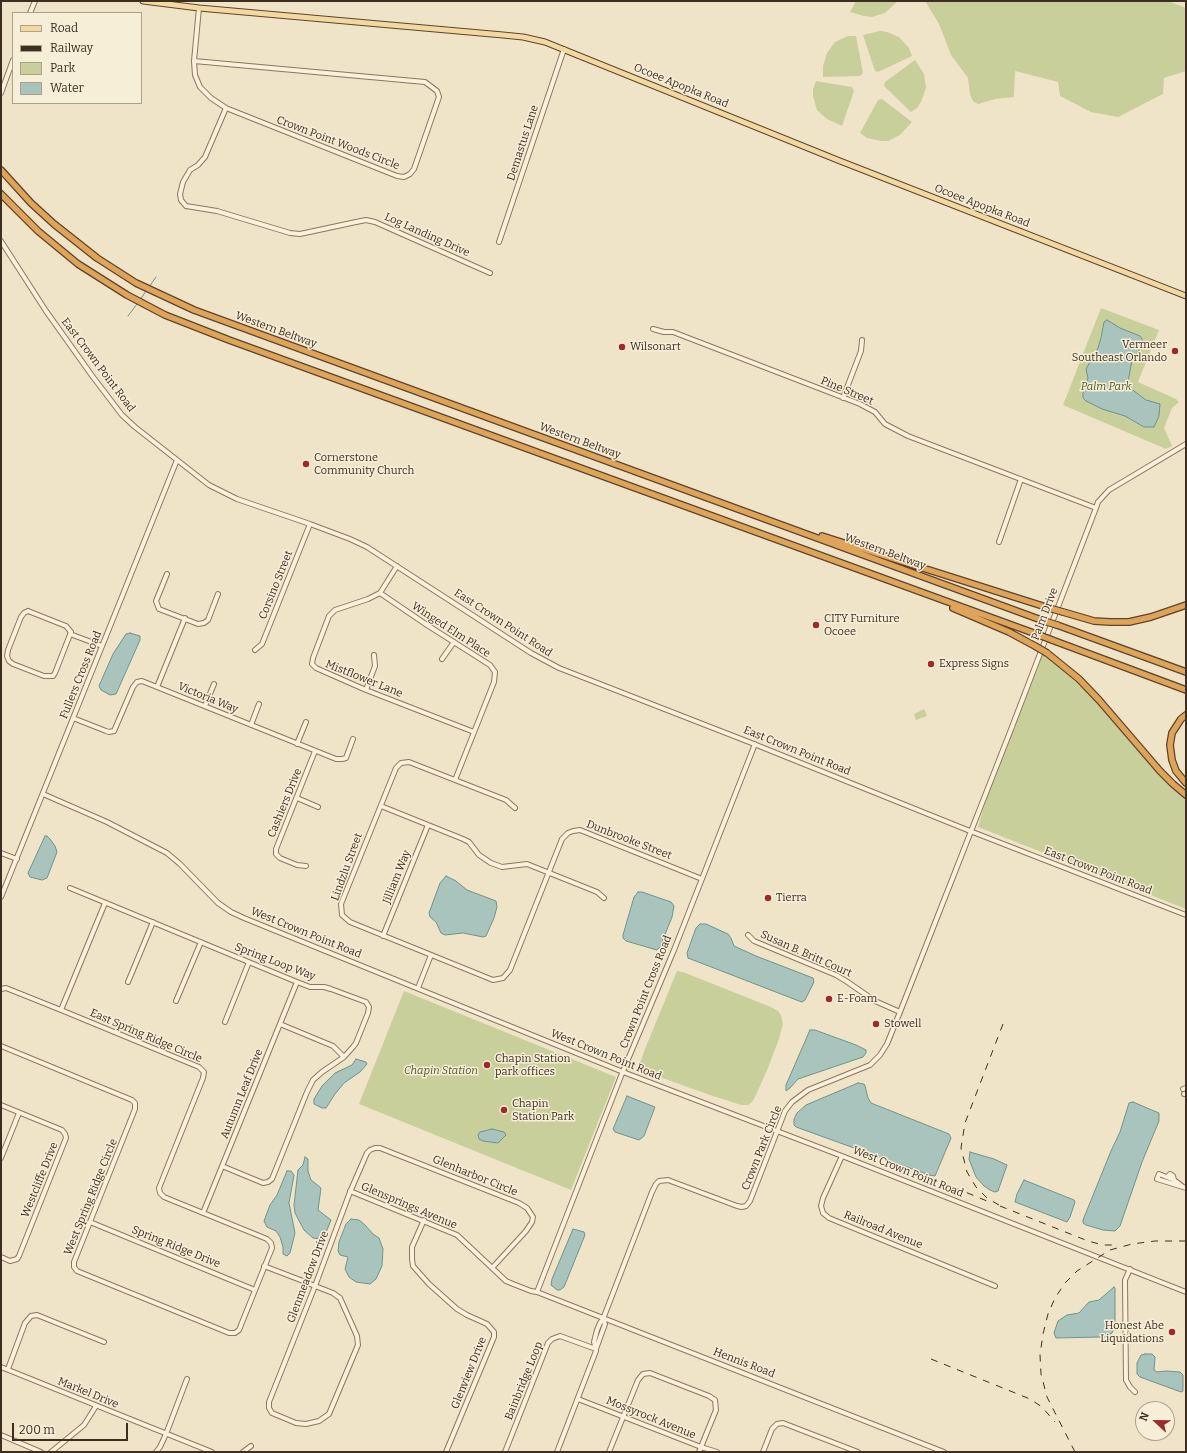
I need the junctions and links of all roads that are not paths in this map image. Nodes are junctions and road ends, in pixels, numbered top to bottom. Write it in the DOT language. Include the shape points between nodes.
graph roads {
  1 [pos="35,1"];
  2 [pos="143,1"];
  3 [pos="199,8"];
  4 [pos="30,12"];
  5 [pos="564,49"];
  6 [pos="194,61"];
  7 [pos="12,63"];
  8 [pos="1,93"];
  9 [pos="226,108"];
  10 [pos="1,170"];
  11 [pos="1,194"];
  12 [pos="1,241"];
  13 [pos="499,242"];
  14 [pos="490,273"];
  15 [pos="1186,296"];
  16 [pos="653,330"];
  17 [pos="862,340"];
  18 [pos="843,398"];
  19 [pos="1186,444"];
  20 [pos="177,460"];
  21 [pos="1022,480"];
  22 [pos="1096,508"];
  23 [pos="743,511"];
  24 [pos="310,524"];
  25 [pos="999,542"];
  26 [pos="397,566"];
  27 [pos="167,574"];
  28 [pos="899,585"];
  29 [pos="380,593"];
  30 [pos="218,594"];
  31 [pos="1186,605"];
  32 [pos="184,618"];
  33 [pos="70,634"];
  34 [pos="454,642"];
  35 [pos="102,646"];
  36 [pos="256,650"];
  37 [pos="374,655"];
  38 [pos="442,659"];
  39 [pos="1186,672"];
  40 [pos="214,684"];
  41 [pos="157,687"];
  42 [pos="366,690"];
  43 [pos="1186,690"];
  44 [pos="260,704"];
  45 [pos="205,706"];
  46 [pos="1186,716"];
  47 [pos="73,718"];
  48 [pos="306,722"];
  49 [pos="251,725"];
  50 [pos="474,732"];
  51 [pos="353,739"];
  52 [pos="297,744"];
  53 [pos="755,744"];
  54 [pos="315,751"];
  55 [pos="455,780"];
  56 [pos="1186,783"];
  57 [pos="43,794"];
  58 [pos="1186,795"];
  59 [pos="297,798"];
  60 [pos="381,806"];
  61 [pos="318,807"];
  62 [pos="515,808"];
  63 [pos="428,825"];
  64 [pos="970,831"];
  65 [pos="1,853"];
  66 [pos="17,859"];
  67 [pos="306,866"];
  68 [pos="549,873"];
  69 [pos="702,879"];
  70 [pos="70,888"];
  71 [pos="1,897"];
  72 [pos="604,898"];
  73 [pos="105,903"];
  74 [pos="1186,915"];
  75 [pos="153,922"];
  76 [pos="748,934"];
  77 [pos="383,936"];
  78 [pos="201,942"];
  79 [pos="431,954"];
  80 [pos="249,962"];
  81 [pos="128,982"];
  82 [pos="297,982"];
  83 [pos="418,988"];
  84 [pos="1,989"];
  85 [pos="176,1001"];
  86 [pos="61,1010"];
  87 [pos="900,1012"];
  88 [pos="225,1022"];
  89 [pos="280,1024"];
  90 [pos="1,1046"];
  91 [pos="344,1057"];
  92 [pos="623,1072"];
  93 [pos="1,1105"];
  94 [pos="19,1113"];
  95 [pos="777,1131"];
  96 [pos="367,1153"];
  97 [pos="842,1156"];
  98 [pos="1,1158"];
  99 [pos="222,1166"];
  100 [pos="1184,1187"];
  101 [pos="350,1191"];
  102 [pos="203,1213"];
  103 [pos="424,1220"];
  104 [pos="90,1222"];
  105 [pos="1,1257"];
  106 [pos="264,1266"];
  107 [pos="492,1268"];
  108 [pos="1130,1269"];
  109 [pos="315,1286"];
  110 [pos="995,1286"];
  111 [pos="255,1290"];
  112 [pos="537,1292"];
  113 [pos="1186,1292"];
  114 [pos="603,1319"];
  115 [pos="104,1342"];
  116 [pos="596,1349"];
  117 [pos="1,1367"];
  118 [pos="8,1370"];
  119 [pos="187,1379"];
  120 [pos="1135,1392"];
  121 [pos="578,1399"];
  122 [pos="96,1406"];
  123 [pos="623,1417"];
  124 [pos="166,1434"];
  125 [pos="1,1435"];
  126 [pos="251,1446"];
  127 [pos="701,1447"];
  128 [pos="41,1452"];
  129 [pos="51,1452"];
  130 [pos="156,1452"];
  131 [pos="212,1452"];
  132 [pos="243,1452"];
  133 [pos="446,1452"];
  134 [pos="506,1452"];
  135 [pos="557,1452"];
  136 [pos="609,1452"];
  137 [pos="699,1452"];
  138 [pos="717,1452"];
  139 [pos="763,1452"];
  140 [pos="858,1452"];
  141 [pos="944,1452"];
  1 -- 4 [label="street"];
  2 -- 3 [label="main road, Ocoee Apopka Road"];
  3 -- 5 [label="main road, Ocoee Apopka Road" via="523,37"];
  3 -- 6 [label="street, Crown Point Woods Circle"];
  5 -- 13 [label="street, Demastus Lane"];
  5 -- 15 [label="main road, Ocoee Apopka Road" via="855,167"];
  6 -- 9 [label="street, Crown Point Woods Circle" via="195,75 200,87"];
  6 -- 9 [label="street, Crown Point Woods Circle" via="424,82 437,91 439,97 414,169 404,177"];
  7 -- 8 [label="street"];
  9 -- 14 [label="street, Log Landing Drive" via="205,157 190,170 183,182 180,194 186,206 217,211 300,234 366,220"];
  10 -- 23 [label="highway, Western Beltway" via="31,203 68,236 97,258 156,293 230,324"];
  11 -- 28 [label="highway" via="26,220 78,264 165,315"];
  12 -- 20 [label="street, East Crown Point Road" via="34,294 113,404 135,427"];
  16 -- 18 [label="street, Pine Street" via="673,332"];
  17 -- 18 [label="street" via="861,351"];
  18 -- 21 [label="street, Pine Street" via="875,412 885,424 897,431"];
  19 -- 22 [label="street, Palm Drive" via="1109,490"];
  20 -- 24 [label="street, East Crown Point Road" via="222,493"];
  20 -- 35 [label="street, Fullers Cross Road"];
  21 -- 22 [label="street, Pine Street"];
  21 -- 25 [label="street"];
  22 -- 64 [label="street, Palm Drive"];
  23 -- 31 [label="highway, bridge" via="1094,621 1129,622"];
  23 -- 39 [label="highway, Western Beltway, bridge"];
  24 -- 26 [label="street, East Crown Point Road" via="367,546"];
  24 -- 36 [label="street, Corsino Street" via="262,644"];
  26 -- 29 [label="street"];
  26 -- 53 [label="street, East Crown Point Road" via="544,661"];
  27 -- 32 [label="street" via="157,604 160,608"];
  28 -- 43 [label="highway, bridge"];
  28 -- 58 [label="highway, bridge" via="1009,632 1046,654 1079,679 1160,771"];
  29 -- 34 [label="street, Winged Elm Place"];
  29 -- 42 [label="street, Mistflower Lane" via="336,610 329,616 312,664"];
  30 -- 32 [label="street" via="208,620 204,623 198,624"];
  32 -- 41 [label="street"];
  33 -- 33 [label="street" via="53,676 44,676 13,664 7,656 21,617 28,611 66,626"];
  33 -- 35 [label="street"];
  34 -- 38 [label="street"];
  34 -- 50 [label="street, Winged Elm Place" via="490,665 495,672 494,682"];
  35 -- 47 [label="street, Fullers Cross Road"];
  37 -- 42 [label="street" via="375,666"];
  40 -- 45 [label="street"];
  41 -- 45 [label="street, Victoria Way"];
  41 -- 47 [label="street, Victoria Way" via="142,681 137,682 114,731 106,732"];
  42 -- 50 [label="street, Mistflower Lane"];
  44 -- 49 [label="street"];
  45 -- 49 [label="street, Victoria Way"];
  46 -- 56 [label="highway" via="1172,733 1170,745 1176,771"];
  47 -- 57 [label="street, Fullers Cross Road"];
  48 -- 52 [label="street"];
  49 -- 52 [label="street, Victoria Way"];
  50 -- 55 [label="street, Winged Elm Place"];
  51 -- 54 [label="street, Victoria Way" via="346,758 336,759"];
  52 -- 54 [label="street, Victoria Way"];
  53 -- 64 [label="street, East Crown Point Road"];
  53 -- 69 [label="street, Crown Point Cross Road"];
  54 -- 59 [label="street, Cashiers Drive"];
  55 -- 60 [label="street, Lindzlu Street" via="409,762 401,763 396,768"];
  55 -- 62 [label="street, Lindzlu Street" via="506,800"];
  57 -- 66 [label="street, Fullers Cross Road"];
  57 -- 83 [label="street, West Crown Point Road" via="107,822 167,853 218,903 231,912"];
  59 -- 61 [label="street"];
  59 -- 67 [label="street, Cashiers Drive" via="276,854 297,865"];
  60 -- 63 [label="street"];
  60 -- 77 [label="street, Lindzlu Street" via="341,904 342,915 350,922"];
  63 -- 68 [label="street" via="469,842 479,855 491,863 502,867 527,864"];
  63 -- 77 [label="street, Jilliam Way"];
  64 -- 74 [label="street, East Crown Point Road"];
  64 -- 87 [label="street, Crown Park Circle"];
  65 -- 66 [label="street"];
  66 -- 71 [label="street, Fullers Cross Road"];
  68 -- 69 [label="street, Dunbrooke Street" via="562,839 568,833 580,830"];
  68 -- 72 [label="street" via="597,892"];
  68 -- 79 [label="street, Lindzlu Street" via="510,970 503,978 493,980"];
  69 -- 92 [label="street, Crown Point Cross Road"];
  70 -- 73 [label="street, Spring Loop Way"];
  73 -- 75 [label="street, Spring Loop Way"];
  73 -- 86 [label="street"];
  75 -- 78 [label="street, Spring Loop Way"];
  75 -- 81 [label="street"];
  76 -- 87 [label="street, Susan B. Britt Court" via="754,941 846,980 875,1001"];
  77 -- 79 [label="street, Lindzlu Street"];
  78 -- 80 [label="street, Spring Loop Way"];
  78 -- 85 [label="street"];
  79 -- 83 [label="street"];
  80 -- 82 [label="street, Spring Loop Way"];
  80 -- 88 [label="street"];
  82 -- 89 [label="street, Autumn Leaf Drive"];
  82 -- 91 [label="street, Spring Loop Way" via="310,987 331,989 366,1002 368,1012 356,1043"];
  83 -- 92 [label="street, West Crown Point Road"];
  84 -- 86 [label="street, East Spring Ridge Circle" via="6,988"];
  86 -- 102 [label="street, East Spring Ridge Circle" via="199,1067 204,1072 159,1188 164,1197"];
  87 -- 95 [label="street, Crown Park Circle" via="887,1044 870,1065 800,1095 785,1111"];
  89 -- 91 [label="street" via="333,1046"];
  89 -- 99 [label="street, Autumn Leaf Drive"];
  90 -- 104 [label="street, West Spring Ridge Circle" via="132,1100 135,1104"];
  91 -- 99 [label="street, Spring Loop Way" via="313,1080 272,1179 263,1183"];
  92 -- 95 [label="street, West Crown Point Road"];
  92 -- 112 [label="street, Crown Point Cross Road"];
  93 -- 94 [label="street, Westcliffe Drive"];
  94 -- 98 [label="street"];
  94 -- 105 [label="street, Westcliffe Drive" via="62,1130 66,1138 20,1256 10,1261"];
  95 -- 97 [label="street, West Crown Point Road"];
  95 -- 114 [label="street, Crown Park Circle" via="746,1206 737,1206 668,1180 661,1180 656,1184"];
  96 -- 101 [label="street, Glenmeadow Drive"];
  96 -- 107 [label="street, Glenharbor Circle" via="380,1148 527,1208 533,1217 532,1222"];
  97 -- 108 [label="street, West Crown Point Road"];
  97 -- 110 [label="street, Railroad Avenue" via="823,1198 823,1213 829,1218"];
  99 -- 102 [label="street, Autumn Leaf Drive"];
  100 -- 100 [label="street" via="1157,1179 1159,1174 1174,1180"];
  101 -- 103 [label="street, Glensprings Avenue"];
  101 -- 109 [label="street, Glenmeadow Drive"];
  102 -- 106 [label="street, East Spring Ridge Circle" via="272,1243"];
  103 -- 107 [label="street, Glensprings Avenue" via="457,1235"];
  103 -- 133 [label="street, Glenview Drive" via="412,1247 413,1266 457,1309 488,1324 494,1332"];
  104 -- 111 [label="street, Spring Ridge Drive"];
  104 -- 111 [label="street, West Spring Ridge Circle" via="74,1262 74,1267 81,1273 228,1333 239,1330"];
  106 -- 109 [label="street"];
  106 -- 111 [label="street, West Spring Ridge Circle"];
  107 -- 112 [label="street, Glensprings Avenue" via="506,1281"];
  108 -- 113 [label="street, West Crown Point Road"];
  108 -- 120 [label="street" via="1126,1280 1126,1380"];
  109 -- 109 [label="street, Glenmeadow Drive" via="340,1298 357,1336 358,1345 329,1414 319,1421 296,1423 273,1413 269,1408 269,1402"];
  112 -- 114 [label="street, Hennis Road"];
  114 -- 116 [label="street" via="595,1336"];
  114 -- 141 [label="street, Hennis Road"];
  115 -- 118 [label="street" via="37,1315 31,1316 25,1323"];
  116 -- 121 [label="street"];
  116 -- 134 [label="street, Bainbridge Loop" via="563,1336 557,1336 548,1343"];
  117 -- 118 [label="street, Markel Drive"];
  118 -- 122 [label="street, Markel Drive"];
  119 -- 124 [label="street"];
  121 -- 123 [label="street, Mossyrock Avenue"];
  121 -- 135 [label="street"];
  122 -- 124 [label="street, Markel Drive"];
  122 -- 129 [label="street" via="84,1424"];
  123 -- 127 [label="street, Mossyrock Avenue"];
  123 -- 127 [label="street" via="638,1380 643,1374 650,1373 715,1400 716,1410"];
  123 -- 136 [label="street"];
  124 -- 130 [label="street"];
  124 -- 131 [label="street, Markel Drive"];
  125 -- 128 [label="street"];
  126 -- 132 [label="street"];
  127 -- 137 [label="street"];
  127 -- 138 [label="street, Mossyrock Avenue"];
  139 -- 140 [label="street" via="772,1429 783,1423"];
}
